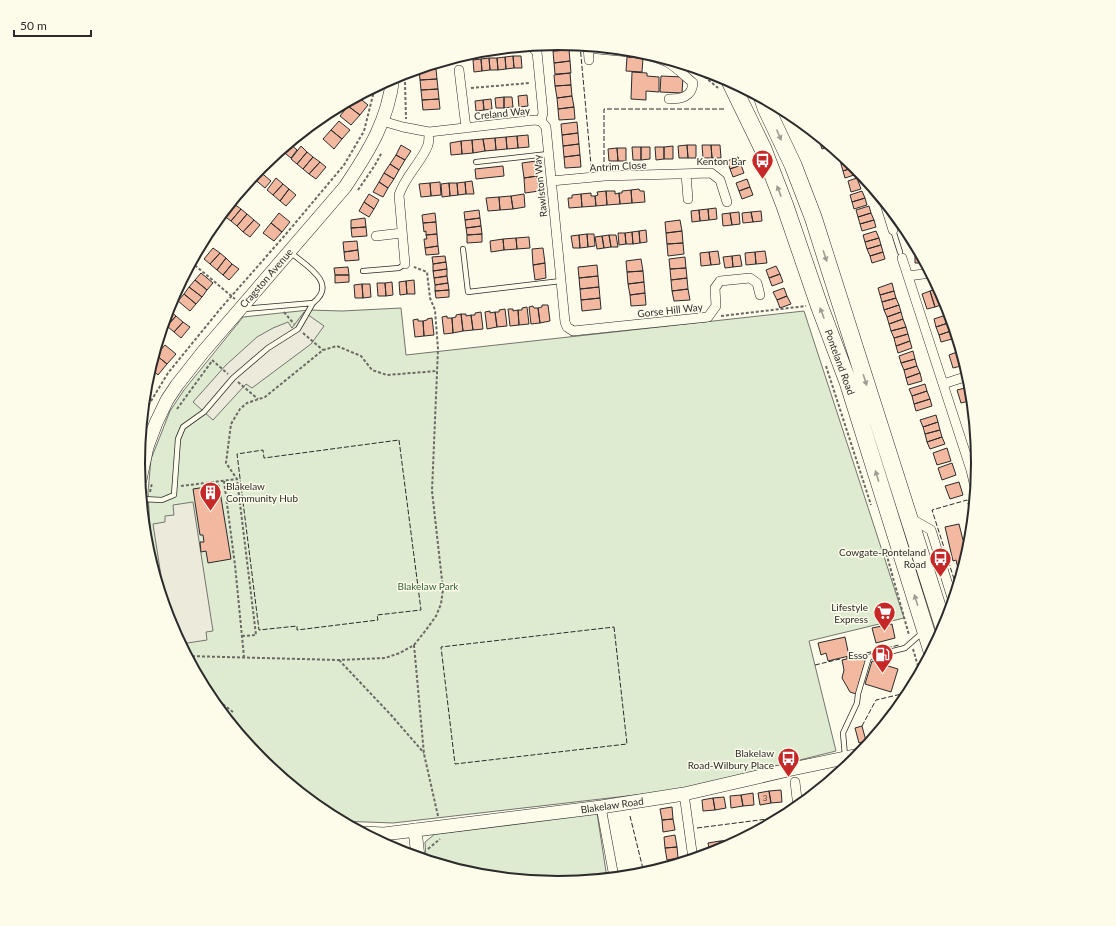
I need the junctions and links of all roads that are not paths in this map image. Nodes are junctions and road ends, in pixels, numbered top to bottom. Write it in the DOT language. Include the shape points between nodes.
graph roads {
  1 [pos="536,51"];
  2 [pos="588,51"];
  3 [pos="589,60"];
  4 [pos="671,66"];
  5 [pos="460,70"];
  6 [pos="392,85"];
  7 [pos="734,90"];
  8 [pos="669,99"];
  9 [pos="765,106"];
  10 [pos="382,121"];
  11 [pos="541,121"];
  12 [pos="466,128"];
  13 [pos="429,132"];
  14 [pos="548,154"];
  15 [pos="476,162"];
  16 [pos="686,174"];
  17 [pos="551,181"];
  18 [pos="688,199"];
  19 [pos="727,202"];
  20 [pos="889,216"];
  21 [pos="893,230"];
  22 [pos="402,233"];
  23 [pos="376,236"];
  24 [pos="462,250"];
  25 [pos="289,251"];
  26 [pos="901,255"];
  27 [pos="406,264"];
  28 [pos="363,271"];
  29 [pos="925,274"];
  30 [pos="908,276"];
  31 [pos="561,281"];
  32 [pos="760,295"];
  33 [pos="313,303"];
  34 [pos="241,307"];
  35 [pos="567,327"];
  36 [pos="962,378"];
  37 [pos="943,384"];
  38 [pos="146,441"];
  39 [pos="971,461"];
  40 [pos="147,499"];
  41 [pos="909,518"];
  42 [pos="950,592"];
  43 [pos="941,618"];
  44 [pos="925,630"];
  45 [pos="929,643"];
  46 [pos="845,758"];
  47 [pos="795,782"];
  48 [pos="684,794"];
  49 [pos="797,799"];
  50 [pos="601,807"];
  51 [pos="415,830"];
  52 [pos="376,834"];
  53 [pos="417,851"];
  54 [pos="692,854"];
  55 [pos="613,872"];
  1 -- 11 [label="street, Rawlston Way" via="543,113"];
  2 -- 3 [label="street"];
  4 -- 8 [label="street" via="693,83 693,88 680,99"];
  5 -- 12 [label="street, Creland Way"];
  6 -- 10 [label="street, Cragston Avenue"];
  44 -- 7 [label="highway, Ponteland Road, one-way" via="848,382 763,149"];
  9 -- 41 [label="highway, Ponteland Road, one-way" via="813,217"];
  10 -- 13 [label="street, Creland Way"];
  10 -- 25 [label="street, Cragston Avenue" via="375,139 345,187"];
  11 -- 12 [label="street, Creland Way"];
  11 -- 14 [label="street, Rawlston Way" via="546,127"];
  12 -- 13 [label="street, Creland Way"];
  13 -- 22 [label="street" via="429,143 423,157 402,186 399,195"];
  14 -- 15 [label="lane"];
  14 -- 17 [label="street, Rawlston Way"];
  16 -- 17 [label="street, Antrim Close" via="605,176"];
  16 -- 18 [label="street"];
  16 -- 19 [label="street, Antrim Close" via="711,173 720,180"];
  17 -- 31 [label="street, Rawlston Way"];
  20 -- 21 [label="street"];
  21 -- 26 [label="lane"];
  22 -- 23 [label="street"];
  22 -- 27 [label="street"];
  24 -- 31 [label="lane" via="468,292"];
  25 -- 33 [label="lane" via="322,280 324,287 321,296"];
  25 -- 34 [label="street, Cragston Avenue"];
  26 -- 30 [label="street"];
  27 -- 28 [label="lane" via="399,268"];
  29 -- 30 [label="street"];
  30 -- 37 [label="street"];
  31 -- 35 [label="street, Rawlston Way"];
  32 -- 35 [label="street, Gorse Hill Way" via="757,283 750,278 720,281 715,288 716,306 708,317 573,331"];
  33 -- 34 [label="lane"];
  33 -- 40 [label="lane" via="298,329 262,353 233,378 204,412 183,427 178,439 174,495 162,500"];
  34 -- 38 [label="street, Cragston Avenue" via="177,385"];
  36 -- 37 [label="street"];
  37 -- 39 [label="street"];
  41 -- 42 [label="street" via="930,530"];
  41 -- 43 [label="highway, Ponteland Road"];
  44 -- 45 [label="highway, Ponteland Road"];
  44 -- 46 [label="lane" via="905,648 869,656 857,703 843,733"];
  46 -- 48 [label="street, Blakelaw Road"];
  47 -- 49 [label="street"];
  48 -- 50 [label="street, Blakelaw Road"];
  48 -- 54 [label="street"];
  50 -- 51 [label="street, Blakelaw Road"];
  50 -- 55 [label="street"];
  51 -- 52 [label="street, Blakelaw Road"];
  51 -- 53 [label="street"];
}
